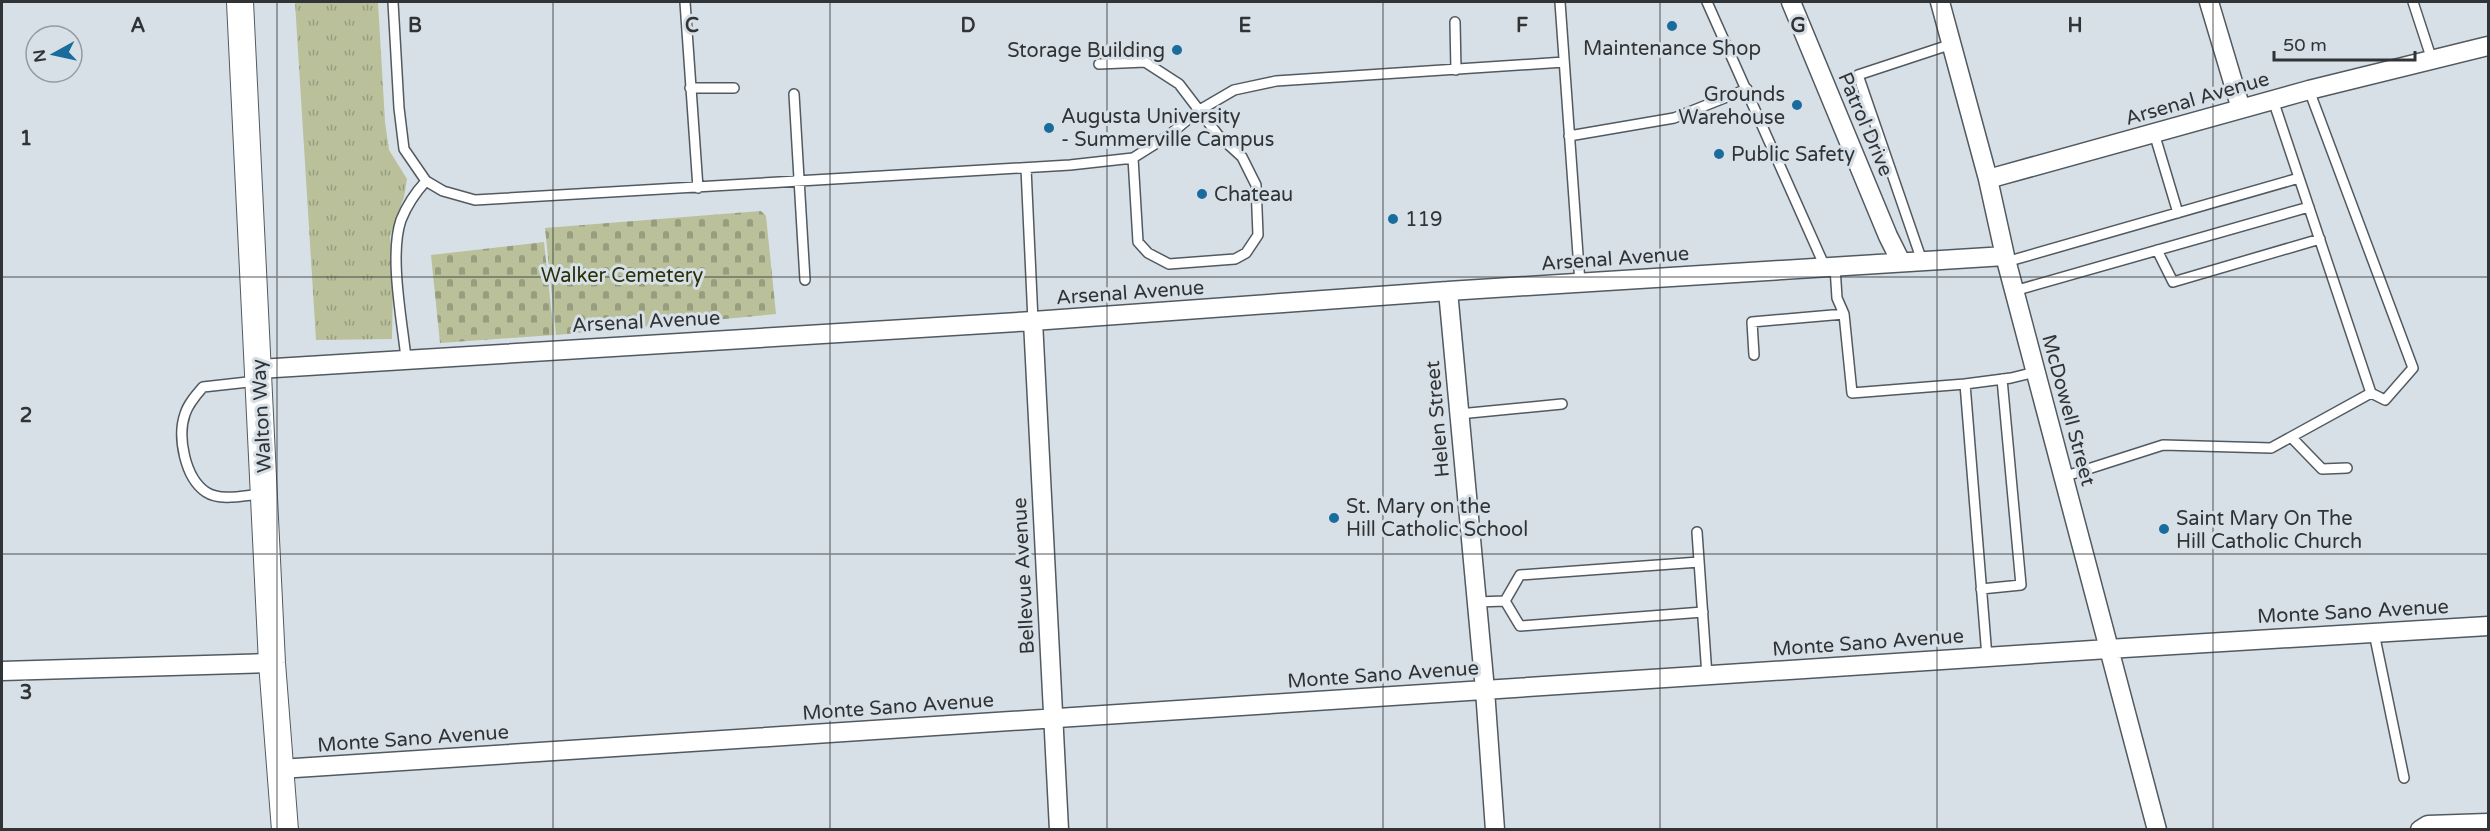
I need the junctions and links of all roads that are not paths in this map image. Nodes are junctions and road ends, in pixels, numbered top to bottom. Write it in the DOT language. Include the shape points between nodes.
graph roads {
  1 [pos="240,2"];
  2 [pos="393,2"];
  3 [pos="685,2"];
  4 [pos="1560,2"];
  5 [pos="1707,2"];
  6 [pos="1791,2"];
  7 [pos="1940,2"];
  8 [pos="2209,2"];
  9 [pos="2413,2"];
  10 [pos="1455,22"];
  11 [pos="1952,45"];
  12 [pos="2488,46"];
  13 [pos="2432,60"];
  14 [pos="1564,62"];
  15 [pos="1099,64"];
  16 [pos="1456,70"];
  17 [pos="690,88"];
  18 [pos="734,88"];
  19 [pos="1747,89"];
  20 [pos="2309,90"];
  21 [pos="794,94"];
  22 [pos="2273,100"];
  23 [pos="2241,109"];
  24 [pos="1198,111"];
  25 [pos="2154,133"];
  26 [pos="1569,136"];
  27 [pos="1133,158"];
  28 [pos="1026,168"];
  29 [pos="2299,178"];
  30 [pos="1988,179"];
  31 [pos="426,181"];
  32 [pos="799,181"];
  33 [pos="698,188"];
  34 [pos="2309,207"];
  35 [pos="2178,213"];
  36 [pos="2320,239"];
  37 [pos="2157,250"];
  38 [pos="2006,259"];
  39 [pos="1922,261"];
  40 [pos="1901,262"];
  41 [pos="1830,267"];
  42 [pos="805,280"];
  43 [pos="1580,283"];
  44 [pos="1448,291"];
  45 [pos="2014,291"];
  46 [pos="1844,314"];
  47 [pos="1033,321"];
  48 [pos="1754,354"];
  49 [pos="406,358"];
  50 [pos="2035,372"];
  51 [pos="259,375"];
  52 [pos="2002,379"];
  53 [pos="1965,384"];
  54 [pos="2371,393"];
  55 [pos="1562,404"];
  56 [pos="1460,414"];
  57 [pos="2291,437"];
  58 [pos="2347,468"];
  59 [pos="2063,477"];
  60 [pos="265,494"];
  61 [pos="1697,532"];
  62 [pos="1699,562"];
  63 [pos="1981,588"];
  64 [pos="1506,601"];
  65 [pos="1477,602"];
  66 [pos="1703,612"];
  67 [pos="2488,626"];
  68 [pos="2374,633"];
  69 [pos="2108,648"];
  70 [pos="1987,657"];
  71 [pos="272,663"];
  72 [pos="2,670"];
  73 [pos="1707,676"];
  74 [pos="1485,690"];
  75 [pos="1053,718"];
  76 [pos="280,769"];
  77 [pos="2404,778"];
  78 [pos="2488,823"];
  79 [pos="285,830"];
  80 [pos="1059,830"];
  81 [pos="1495,830"];
  82 [pos="2157,830"];
  83 [pos="2420,830"];
  1 -- 51 [label="main road, Walton Way"];
  2 -- 31 [label="lane" via="404,149"];
  3 -- 17 [label="lane"];
  4 -- 14 [label="lane"];
  5 -- 19 [label="lane"];
  6 -- 40 [label="street, Patrol Drive"];
  7 -- 11 [label="street, McDowell Street"];
  8 -- 23 [label="street"];
  9 -- 13 [label="lane"];
  10 -- 16 [label="lane"];
  11 -- 30 [label="street, McDowell Street"];
  11 -- 39 [label="lane" via="1858,75"];
  12 -- 13 [label="street, Arsenal Avenue"];
  13 -- 20 [label="street, Arsenal Avenue"];
  14 -- 16 [label="lane"];
  14 -- 26 [label="lane"];
  15 -- 24 [label="lane" via="1144,62 1179,84"];
  16 -- 24 [label="lane" via="1276,81 1234,90"];
  17 -- 18 [label="lane"];
  17 -- 33 [label="lane"];
  19 -- 26 [label="lane" via="1674,118"];
  19 -- 41 [label="lane"];
  20 -- 22 [label="street, Arsenal Avenue"];
  20 -- 54 [label="lane" via="2413,368 2385,400"];
  21 -- 32 [label="lane"];
  22 -- 23 [label="street, Arsenal Avenue"];
  22 -- 29 [label="lane"];
  23 -- 25 [label="street, Arsenal Avenue"];
  24 -- 27 [label="lane"];
  24 -- 27 [label="lane" via="1242,157 1256,186 1258,235 1246,253 1235,259 1168,264 1148,253 1138,242"];
  25 -- 30 [label="street, Arsenal Avenue"];
  25 -- 35 [label="lane"];
  26 -- 43 [label="lane"];
  27 -- 28 [label="lane"];
  28 -- 32 [label="lane"];
  28 -- 47 [label="lane"];
  29 -- 34 [label="lane"];
  29 -- 35 [label="lane"];
  30 -- 38 [label="street, McDowell Street"];
  31 -- 33 [label="lane" via="442,191 474,200"];
  31 -- 49 [label="lane" via="413,196 401,221 397,259"];
  32 -- 33 [label="lane"];
  32 -- 42 [label="lane"];
  34 -- 36 [label="lane"];
  34 -- 37 [label="lane"];
  35 -- 38 [label="lane"];
  36 -- 37 [label="lane" via="2173,282"];
  36 -- 54 [label="lane"];
  37 -- 45 [label="lane"];
  38 -- 39 [label="street, Arsenal Avenue"];
  38 -- 45 [label="street, McDowell Street"];
  39 -- 40 [label="street, Arsenal Avenue"];
  40 -- 41 [label="street, Arsenal Avenue"];
  41 -- 43 [label="street, Arsenal Avenue"];
  41 -- 46 [label="lane"];
  43 -- 44 [label="street, Arsenal Avenue"];
  44 -- 47 [label="street, Arsenal Avenue"];
  44 -- 56 [label="street, Helen Street"];
  45 -- 50 [label="street, McDowell Street"];
  46 -- 48 [label="lane" via="1752,322"];
  46 -- 53 [label="lane" via="1852,393"];
  47 -- 49 [label="street, Arsenal Avenue"];
  47 -- 75 [label="street, Bellevue Avenue"];
  49 -- 51 [label="street, Arsenal Avenue"];
  50 -- 52 [label="lane"];
  50 -- 59 [label="street, McDowell Street"];
  51 -- 60 [label="main road, Walton Way"];
  51 -- 60 [label="lane" via="203,387 185,412 182,441 192,475 206,492 219,497"];
  52 -- 53 [label="lane"];
  52 -- 63 [label="lane" via="2021,585"];
  53 -- 63 [label="lane"];
  54 -- 57 [label="lane"];
  55 -- 56 [label="lane"];
  56 -- 65 [label="street, Helen Street"];
  57 -- 58 [label="lane" via="2322,469"];
  57 -- 59 [label="lane" via="2271,448 2163,445"];
  59 -- 69 [label="street, McDowell Street"];
  60 -- 71 [label="main road, Walton Way"];
  61 -- 62 [label="lane"];
  62 -- 64 [label="lane" via="1520,575"];
  62 -- 66 [label="lane"];
  63 -- 70 [label="lane"];
  64 -- 65 [label="lane"];
  64 -- 66 [label="lane" via="1520,626"];
  65 -- 74 [label="street, Helen Street"];
  66 -- 73 [label="lane"];
  67 -- 68 [label="street, Monte Sano Avenue"];
  68 -- 69 [label="street, Monte Sano Avenue"];
  68 -- 77 [label="lane"];
  69 -- 70 [label="street, Monte Sano Avenue"];
  69 -- 82 [label="street, McDowell Street"];
  70 -- 73 [label="street, Monte Sano Avenue"];
  71 -- 72 [label="street"];
  71 -- 76 [label="main road, Walton Way"];
  73 -- 74 [label="street, Monte Sano Avenue"];
  74 -- 75 [label="street, Monte Sano Avenue"];
  74 -- 81 [label="street, Helen Street"];
  75 -- 76 [label="street, Monte Sano Avenue"];
  75 -- 80 [label="street, Bellevue Avenue"];
  76 -- 79 [label="main road, Walton Way"];
  78 -- 83 [label="street" via="2428,825"];
}
